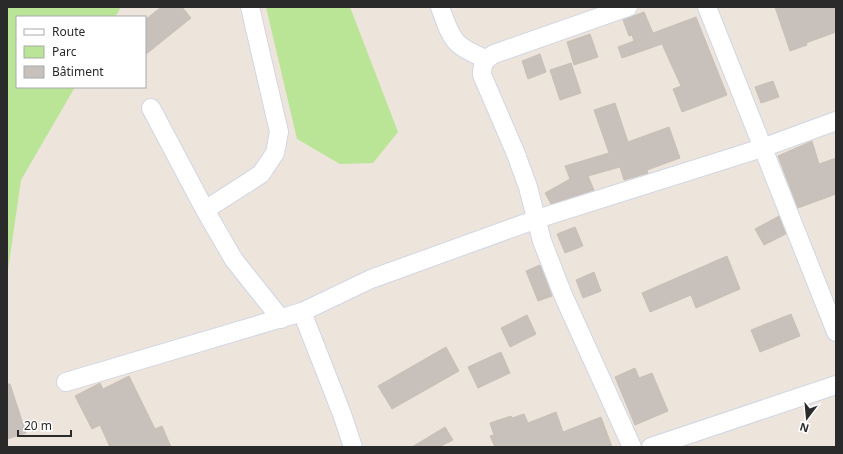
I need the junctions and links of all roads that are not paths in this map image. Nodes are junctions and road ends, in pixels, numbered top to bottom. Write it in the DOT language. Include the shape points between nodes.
graph roads {
  1 [pos="250,7"];
  2 [pos="440,7"];
  3 [pos="628,7"];
  4 [pos="707,7"];
  5 [pos="486,59"];
  6 [pos="151,108"];
  7 [pos="836,121"];
  8 [pos="762,148"];
  9 [pos="205,210"];
  10 [pos="537,219"];
  11 [pos="302,312"];
  12 [pos="281,319"];
  13 [pos="836,332"];
  14 [pos="66,382"];
  15 [pos="836,385"];
  16 [pos="353,447"];
  17 [pos="632,447"];
  18 [pos="651,447"];
  1 -- 9 [label="street" via="279,132 275,153 261,174"];
  2 -- 5 [label="street" via="451,36 464,50"];
  3 -- 5 [label="street"];
  4 -- 8 [label="street"];
  5 -- 10 [label="street" via="482,66 482,75 516,154"];
  6 -- 9 [label="street"];
  7 -- 8 [label="street"];
  8 -- 10 [label="street"];
  8 -- 13 [label="street"];
  9 -- 12 [label="street" via="234,260"];
  10 -- 11 [label="street" via="371,279"];
  10 -- 17 [label="street" via="542,242 563,295"];
  11 -- 12 [label="street"];
  11 -- 16 [label="street"];
  12 -- 14 [label="street"];
  15 -- 18 [label="street"];
}
